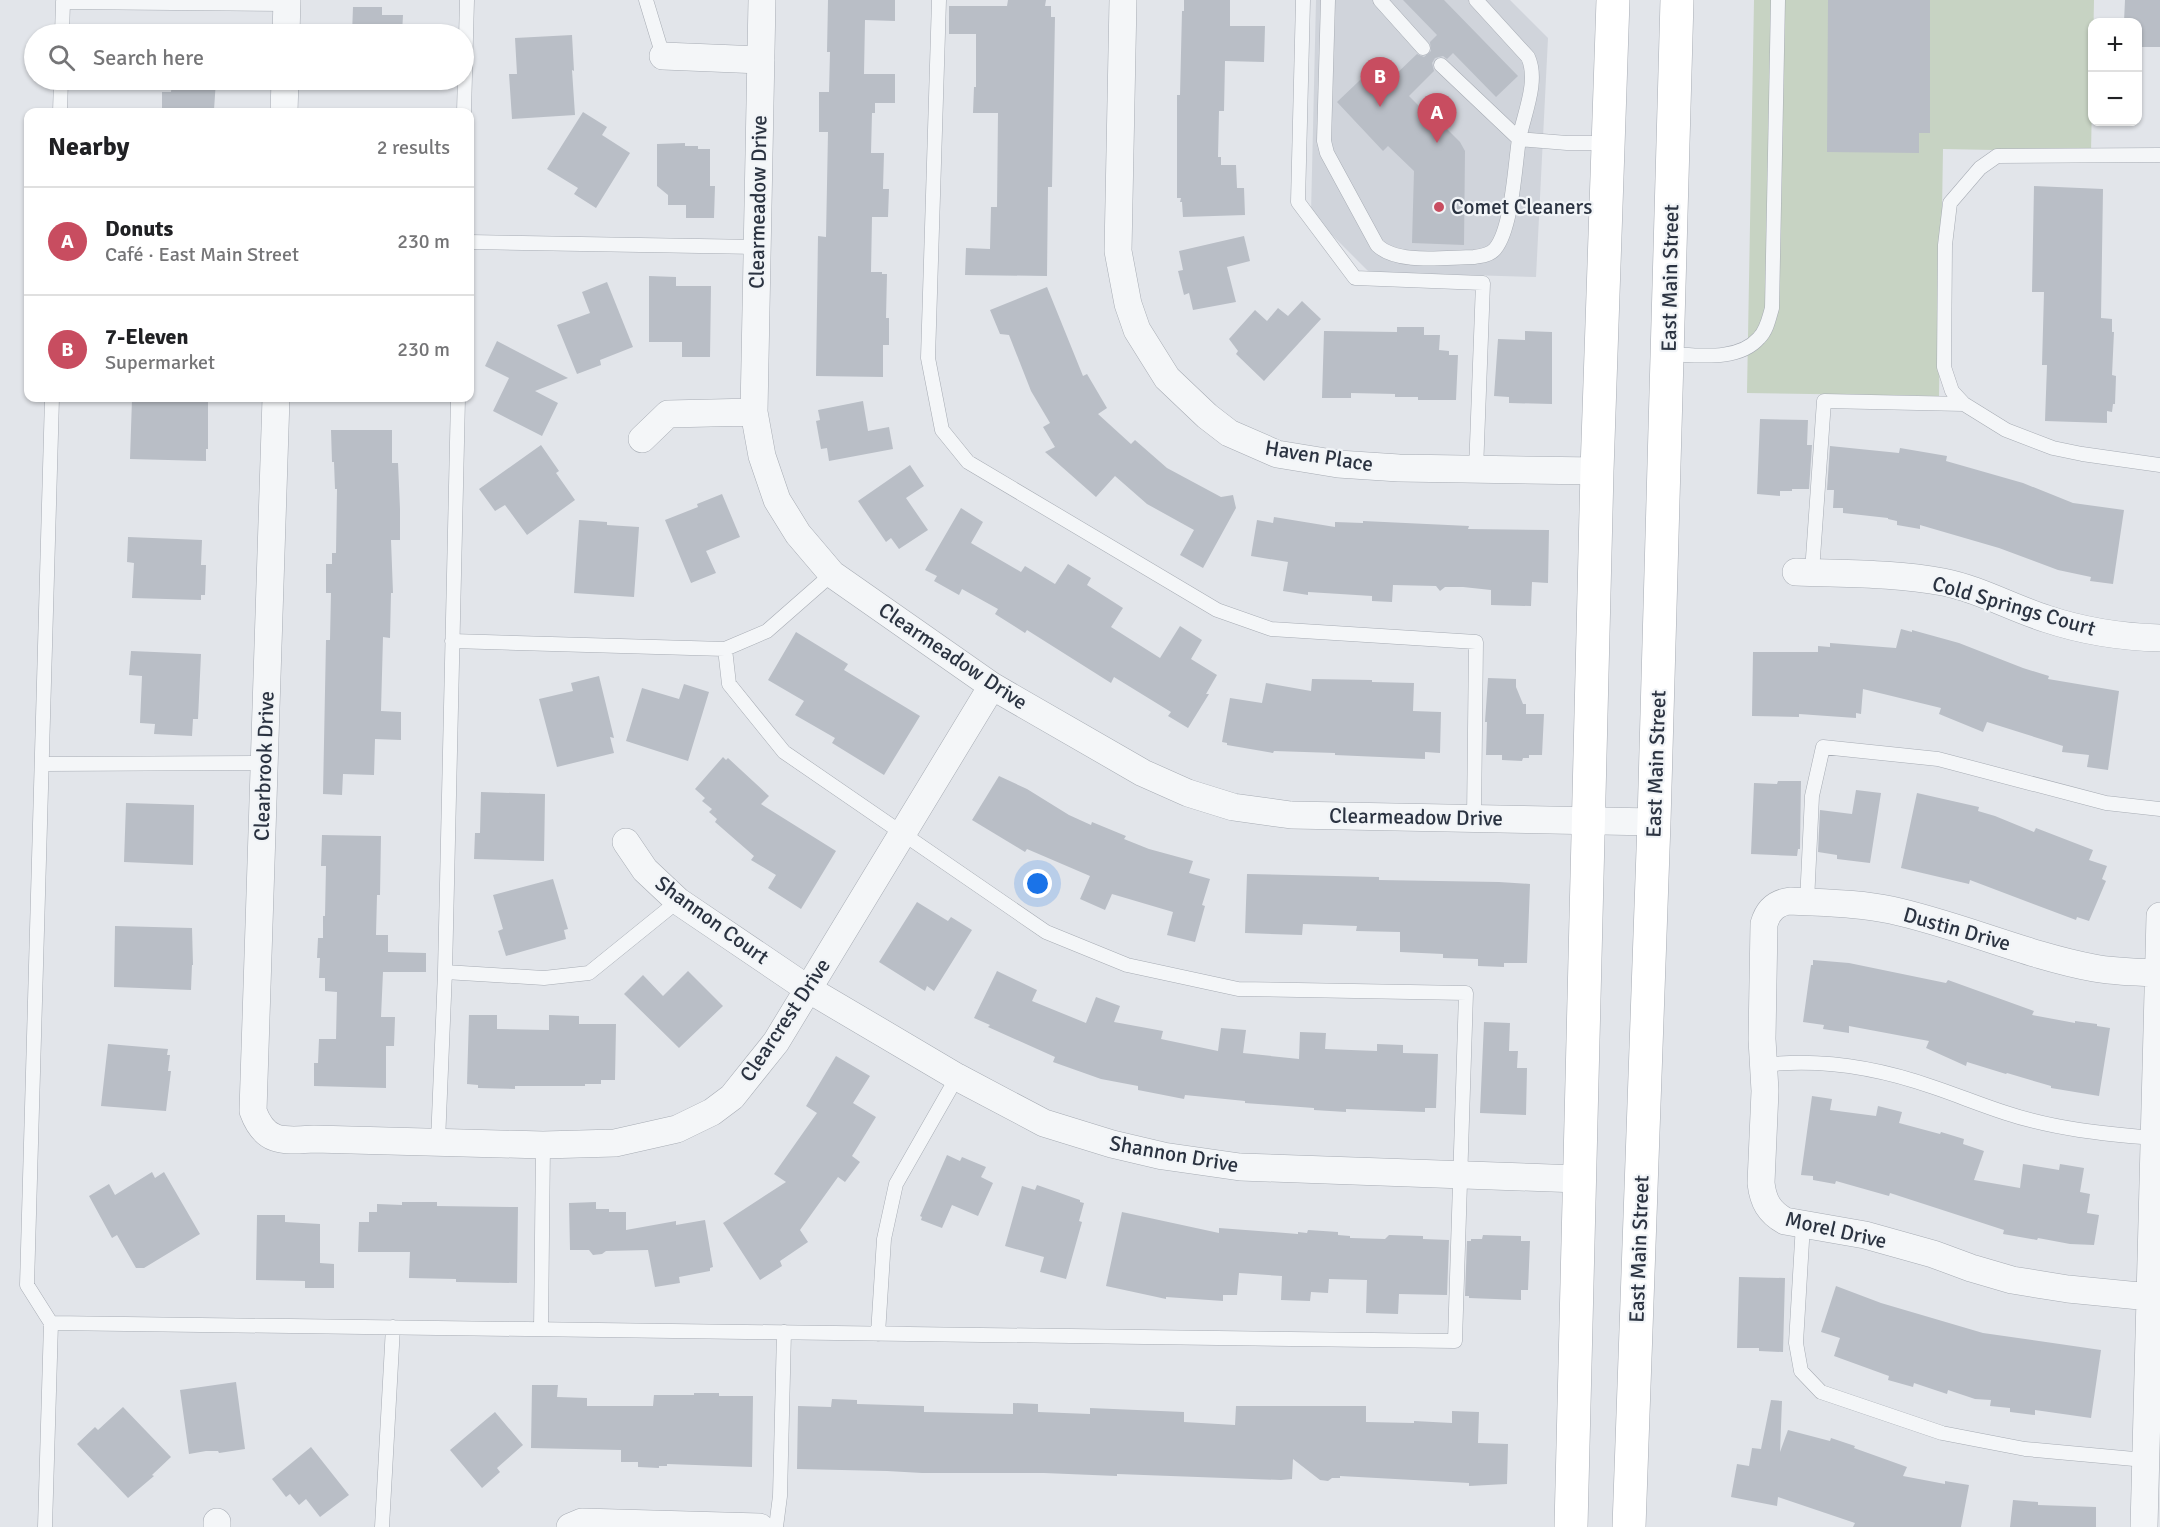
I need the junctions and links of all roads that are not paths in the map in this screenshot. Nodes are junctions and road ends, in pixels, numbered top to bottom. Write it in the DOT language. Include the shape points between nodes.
graph roads {
  1 [pos="467,0"];
  2 [pos="646,0"];
  3 [pos="762,0"];
  4 [pos="939,0"];
  5 [pos="1123,0"];
  6 [pos="1303,0"];
  7 [pos="1328,0"];
  8 [pos="1380,0"];
  9 [pos="1476,0"];
  10 [pos="1613,0"];
  11 [pos="1677,0"];
  12 [pos="1778,0"];
  13 [pos="287,2"];
  14 [pos="63,24"];
  15 [pos="286,24"];
  16 [pos="466,24"];
  17 [pos="1423,48"];
  18 [pos="663,56"];
  19 [pos="761,60"];
  20 [pos="1441,65"];
  21 [pos="61,90"];
  22 [pos="285,90"];
  23 [pos="465,90"];
  24 [pos="60,108"];
  25 [pos="284,108"];
  26 [pos="464,108"];
  27 [pos="1519,139"];
  28 [pos="1608,143"];
  29 [pos="2160,155"];
  30 [pos="474,242"];
  31 [pos="758,247"];
  32 [pos="1668,354"];
  33 [pos="52,402"];
  34 [pos="276,402"];
  35 [pos="458,402"];
  36 [pos="1964,404"];
  37 [pos="754,412"];
  38 [pos="642,439"];
  39 [pos="2160,465"];
  40 [pos="1476,471"];
  41 [pos="1596,471"];
  42 [pos="1804,572"];
  43 [pos="832,574"];
  44 [pos="2160,638"];
  45 [pos="452,641"];
  46 [pos="725,649"];
  47 [pos="992,686"];
  48 [pos="265,763"];
  49 [pos="42,764"];
  50 [pos="2160,809"];
  51 [pos="1474,818"];
  52 [pos="1589,821"];
  53 [pos="1654,822"];
  54 [pos="903,836"];
  55 [pos="626,842"];
  56 [pos="678,901"];
  57 [pos="1807,902"];
  58 [pos="2160,916"];
  59 [pos="1764,924"];
  60 [pos="445,972"];
  61 [pos="2158,973"];
  62 [pos="808,989"];
  63 [pos="1763,1065"];
  64 [pos="957,1077"];
  65 [pos="264,1132"];
  66 [pos="2154,1137"];
  67 [pos="438,1142"];
  68 [pos="543,1145"];
  69 [pos="1460,1174"];
  70 [pos="1579,1179"];
  71 [pos="1803,1224"];
  72 [pos="2150,1297"];
  73 [pos="51,1323"];
  74 [pos="393,1327"];
  75 [pos="542,1329"];
  76 [pos="784,1332"];
  77 [pos="878,1334"];
  78 [pos="2145,1460"];
  79 [pos="45,1527"];
  80 [pos="382,1527"];
  81 [pos="570,1527"];
  82 [pos="760,1527"];
  83 [pos="776,1527"];
  84 [pos="1571,1527"];
  85 [pos="1629,1527"];
  86 [pos="2144,1527"];
  1 -- 16 [label="lane"];
  2 -- 18 [label="lane"];
  3 -- 19 [label="street, Clearmeadow Drive"];
  4 -- 51 [label="lane" via="928,358 942,430 968,462 1217,610 1271,629 1476,642"];
  5 -- 40 [label="street, Haven Place" via="1118,251 1128,304 1137,330 1157,365 1229,433 1277,454 1338,464"];
  6 -- 40 [label="lane" via="1298,202 1355,278 1483,283"];
  7 -- 27 [label="lane" via="1324,141 1377,245 1385,253 1398,257 1474,257 1494,250 1508,219"];
  8 -- 17 [label="lane"];
  9 -- 27 [label="lane" via="1532,65"];
  10 -- 28 [label="main road"];
  11 -- 32 [label="main road, East Main Street"];
  12 -- 32 [label="lane" via="1772,308 1768,324 1760,338 1732,354"];
  13 -- 14 [label="lane" via="63,2"];
  13 -- 15 [label="street"];
  18 -- 19 [label="street"];
  19 -- 31 [label="street, Clearmeadow Drive"];
  20 -- 27 [label="lane"];
  21 -- 24 [label="lane"];
  22 -- 25 [label="street"];
  23 -- 26 [label="lane"];
  27 -- 28 [label="lane"];
  28 -- 41 [label="main road"];
  29 -- 36 [label="lane" via="1997,156 1980,168 1950,202 1945,245 1944,368 1953,391"];
  30 -- 31 [label="lane"];
  31 -- 37 [label="street, Clearmeadow Drive"];
  32 -- 53 [label="main road, East Main Street"];
  33 -- 49 [label="lane"];
  34 -- 48 [label="street, Clearbrook Drive"];
  35 -- 45 [label="lane"];
  36 -- 39 [label="lane" via="2006,430 2053,448"];
  36 -- 42 [label="lane" via="1824,401"];
  37 -- 38 [label="street" via="668,414"];
  37 -- 43 [label="street, Clearmeadow Drive" via="762,456 777,500 798,534"];
  40 -- 41 [label="street, Haven Place"];
  41 -- 52 [label="main road"];
  42 -- 44 [label="street, Cold Springs Court" via="1944,582 2047,620 2119,635"];
  43 -- 46 [label="lane" via="767,631"];
  43 -- 47 [label="street, Clearmeadow Drive"];
  45 -- 46 [label="lane"];
  45 -- 60 [label="lane"];
  46 -- 54 [label="lane" via="729,684 784,752"];
  47 -- 51 [label="street, Clearmeadow Drive" via="1143,773 1233,807 1291,815"];
  47 -- 54 [label="street, Clearcrest Drive"];
  48 -- 49 [label="lane"];
  48 -- 65 [label="street, Clearbrook Drive" via="253,1111"];
  49 -- 73 [label="lane" via="27,1285"];
  50 -- 57 [label="lane" via="2106,803 1938,759 1823,747 1812,796"];
  51 -- 52 [label="street, Clearmeadow Drive"];
  52 -- 53 [label="street, Clearmeadow Drive"];
  52 -- 70 [label="main road"];
  53 -- 85 [label="main road, East Main Street"];
  54 -- 62 [label="street, Clearcrest Drive"];
  54 -- 69 [label="lane" via="1046,932 1127,965 1238,989 1466,993"];
  55 -- 56 [label="street, Shannon Court" via="645,870"];
  56 -- 60 [label="lane" via="589,973 543,978"];
  56 -- 62 [label="street, Shannon Court"];
  57 -- 59 [label="street, Dustin Drive" via="1781,902 1767,915"];
  57 -- 61 [label="street, Dustin Drive" via="1890,910 2059,960"];
  58 -- 61 [label="street"];
  59 -- 63 [label="street, Morel Drive"];
  60 -- 67 [label="lane"];
  61 -- 66 [label="street"];
  62 -- 64 [label="street, Shannon Drive"];
  62 -- 68 [label="street, Clearcrest Drive" via="776,1042 732,1097 712,1112 677,1129 615,1143"];
  63 -- 66 [label="lane" via="1794,1061 1853,1067 1930,1086 2008,1114 2090,1132"];
  63 -- 71 [label="street, Morel Drive" via="1762,1195 1775,1215"];
  64 -- 69 [label="street, Shannon Drive" via="1044,1123 1162,1156 1240,1167"];
  64 -- 77 [label="lane" via="896,1184 884,1239"];
  65 -- 67 [label="street, Clearcrest Drive" via="286,1141"];
  66 -- 72 [label="street"];
  67 -- 68 [label="street, Clearcrest Drive"];
  68 -- 75 [label="lane"];
  69 -- 70 [label="street, Shannon Drive"];
  69 -- 77 [label="lane" via="1455,1341"];
  70 -- 84 [label="main road"];
  71 -- 72 [label="street, Morel Drive" via="1865,1235 2012,1280"];
  71 -- 78 [label="lane" via="1796,1343 1801,1371 1821,1392 1942,1433 2025,1449"];
  72 -- 78 [label="street"];
  73 -- 74 [label="lane"];
  73 -- 79 [label="lane"];
  74 -- 75 [label="lane"];
  74 -- 80 [label="lane"];
  75 -- 76 [label="lane"];
  76 -- 77 [label="lane"];
  76 -- 83 [label="lane"];
  78 -- 86 [label="street"];
  81 -- 82 [label="street" via="582,1522"];
}
